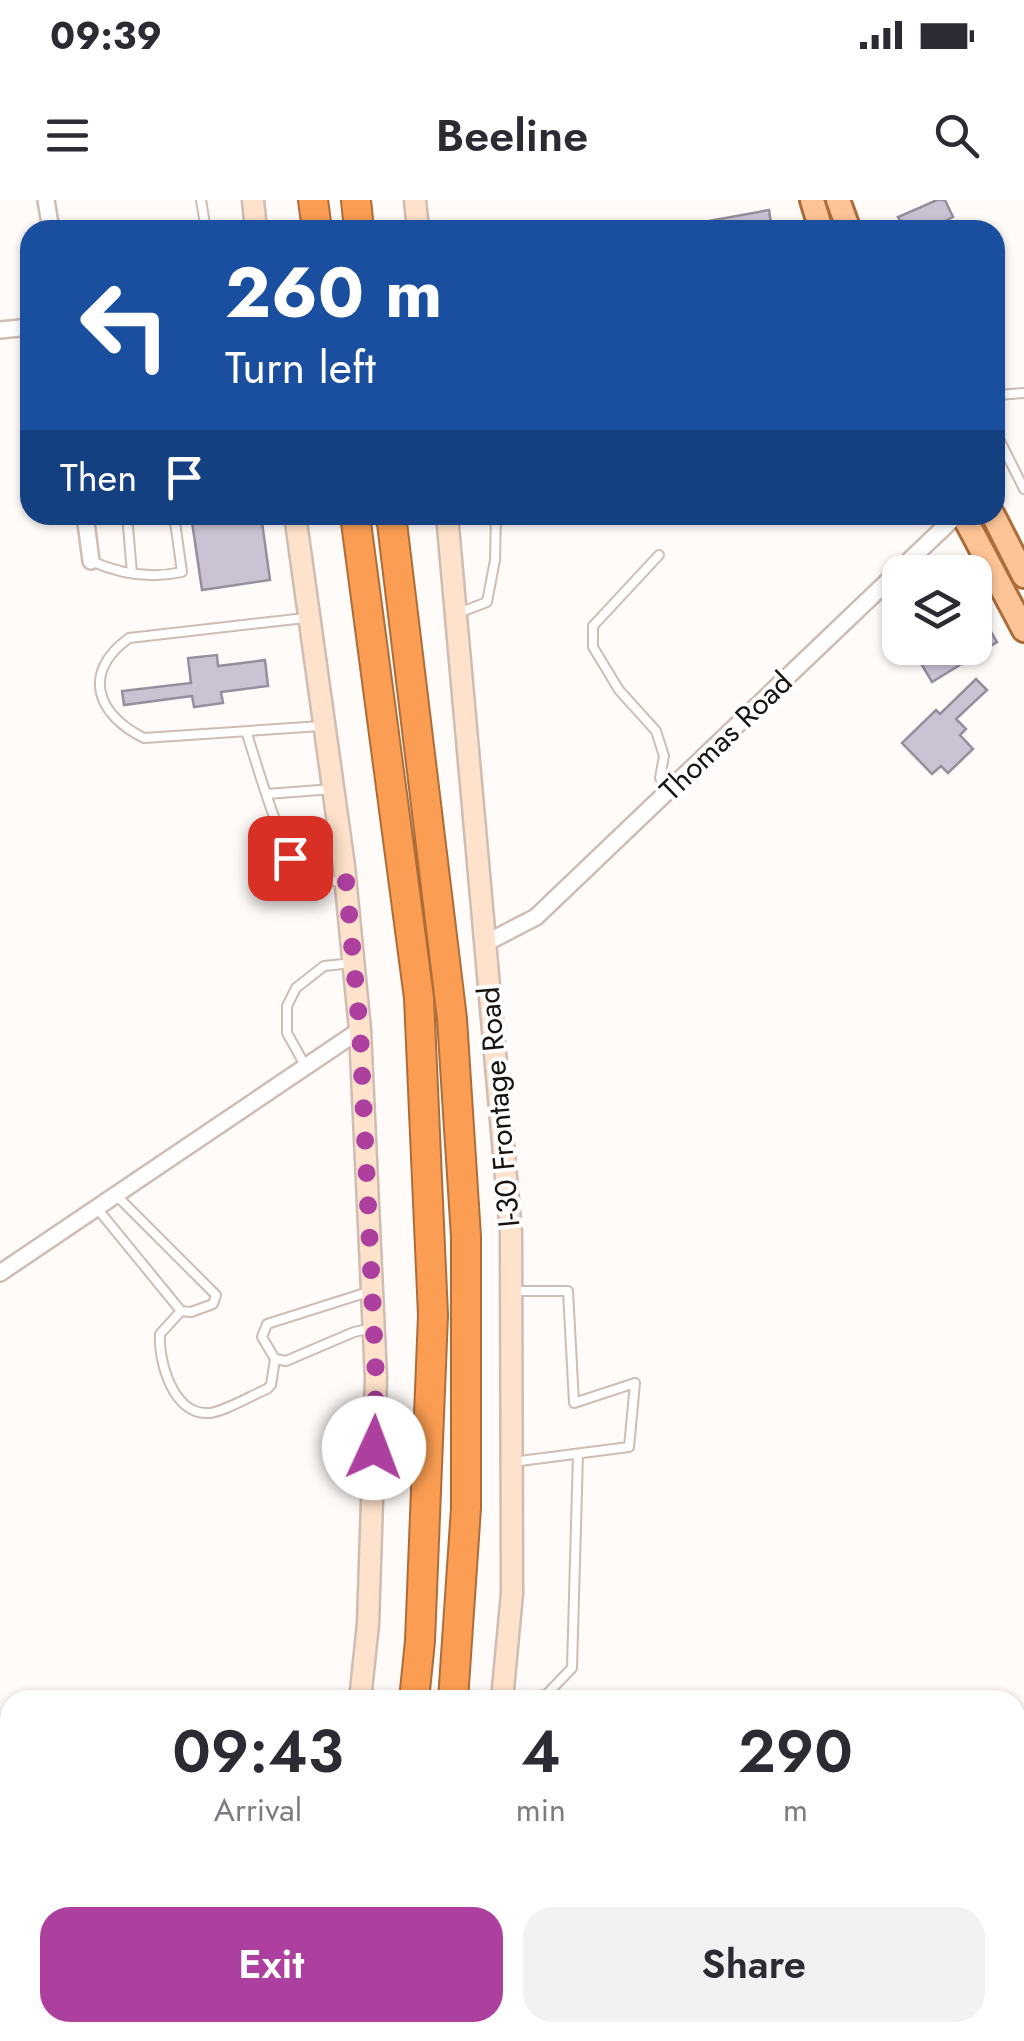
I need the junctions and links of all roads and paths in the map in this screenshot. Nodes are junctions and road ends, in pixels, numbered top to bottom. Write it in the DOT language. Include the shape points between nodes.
graph roads {
  1 [pos="1005,453"];
  2 [pos="1024,489"];
  3 [pos="86,525"];
  4 [pos="128,525"];
  5 [pos="175,525"];
  6 [pos="297,525"];
  7 [pos="356,525"];
  8 [pos="393,525"];
  9 [pos="448,525"];
  10 [pos="496,525"];
  11 [pos="949,525"];
  12 [pos="966,525"];
  13 [pos="1015,537"];
  14 [pos="659,555"];
  15 [pos="91,561"];
  16 [pos="132,573"];
  17 [pos="1024,576"];
  18 [pos="456,614"];
  19 [pos="310,617"];
  20 [pos="1024,630"];
  21 [pos="325,726"];
  22 [pos="247,734"];
  23 [pos="334,789"];
  24 [pos="670,790"];
  25 [pos="267,794"];
  26 [pos="346,881"];
  27 [pos="484,944"];
  28 [pos="353,962"];
  29 [pos="360,1030"];
  30 [pos="306,1066"];
  31 [pos="115,1194"];
  32 [pos="96,1207"];
  33 [pos="0,1274"];
  34 [pos="372,1291"];
  35 [pos="511,1291"];
  36 [pos="181,1311"];
  37 [pos="374,1328"];
  38 [pos="275,1359"];
  39 [pos="578,1454"];
  40 [pos="512,1462"];
  41 [pos="361,1690"];
  42 [pos="415,1690"];
  43 [pos="454,1690"];
  44 [pos="503,1690"];
  45 [pos="552,1690"];
  1 -- 2 [label="lane"];
  3 -- 15 [label="street"];
  4 -- 16 [label="lane"];
  5 -- 16 [label="lane" via="182,572 154,578"];
  6 -- 19 [label="main road"];
  7 -- 42 [label="highway" via="419,998 433,1316"];
  8 -- 43 [label="highway" via="452,1019 466,1237 466,1508"];
  9 -- 18 [label="main road, I-30 Frontage Road"];
  10 -- 18 [label="lane" via="487,602"];
  11 -- 24 [label="street, Thomas Road"];
  12 -- 20 [label="main road"];
  13 -- 17 [label="main road"];
  14 -- 24 [label="lane" via="593,626 594,647 656,731 664,756 660,778"];
  15 -- 16 [label="lane"];
  18 -- 27 [label="main road, I-30 Frontage Road"];
  19 -- 21 [label="main road"];
  19 -- 22 [label="lane" via="130,638 113,650 100,689 120,726 144,738"];
  21 -- 22 [label="lane"];
  21 -- 23 [label="main road"];
  22 -- 25 [label="lane"];
  23 -- 25 [label="lane"];
  23 -- 26 [label="main road"];
  24 -- 27 [label="street, Thomas Road" via="536,917"];
  25 -- 26 [label="lane" via="290,858 307,876"];
  26 -- 28 [label="main road"];
  27 -- 35 [label="main road, I-30 Frontage Road"];
  28 -- 29 [label="main road"];
  28 -- 30 [label="lane" via="324,966 296,988 287,1006 287,1033"];
  29 -- 30 [label="street"];
  29 -- 34 [label="main road"];
  30 -- 31 [label="street"];
  31 -- 32 [label="street"];
  31 -- 36 [label="lane" via="216,1295 214,1304"];
  32 -- 33 [label="street"];
  32 -- 36 [label="lane"];
  34 -- 37 [label="main road"];
  34 -- 38 [label="lane" via="267,1324 262,1337"];
  35 -- 39 [label="lane" via="568,1292 574,1403 635,1384 629,1447"];
  35 -- 40 [label="main road, I-30 Frontage Road"];
  36 -- 38 [label="lane" via="160,1334 159,1346 175,1395 197,1410 209,1414 266,1389"];
  37 -- 38 [label="lane"];
  37 -- 41 [label="main road" via="370,1586"];
  39 -- 40 [label="lane"];
  39 -- 45 [label="lane" via="572,1668"];
  40 -- 44 [label="main road, I-30 Frontage Road" via="512,1593"];
}
